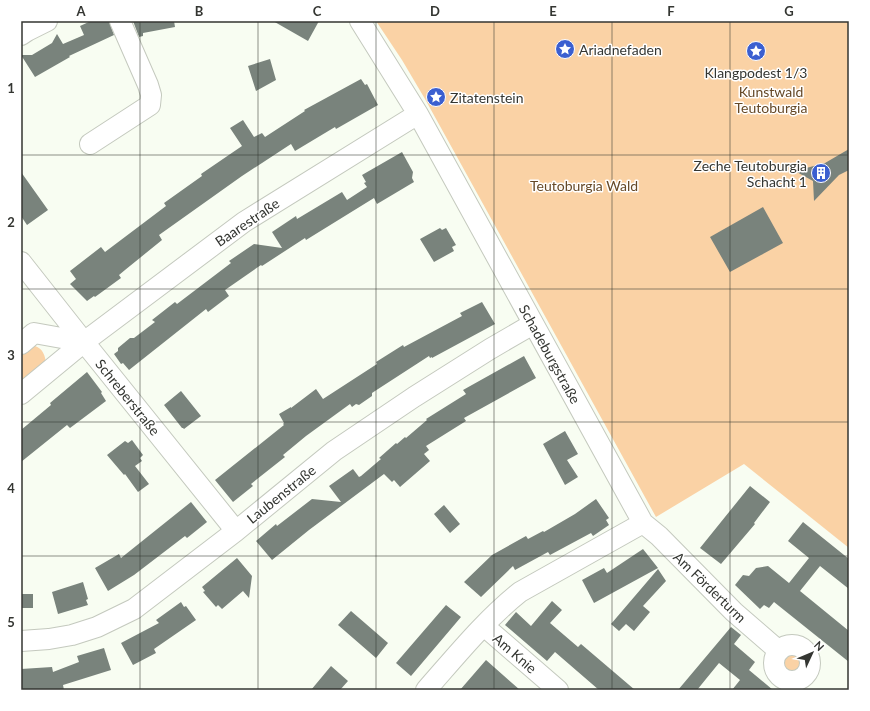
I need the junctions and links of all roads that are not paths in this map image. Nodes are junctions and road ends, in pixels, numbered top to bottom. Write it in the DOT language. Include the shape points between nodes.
graph roads {
  1 [pos="47,21"];
  2 [pos="120,21"];
  3 [pos="360,21"];
  4 [pos="21,35"];
  5 [pos="418,114"];
  6 [pos="90,144"];
  7 [pos="21,262"];
  8 [pos="533,324"];
  9 [pos="84,342"];
  10 [pos="21,344"];
  11 [pos="21,394"];
  12 [pos="642,523"];
  13 [pos="236,531"];
  14 [pos="484,626"];
  15 [pos="21,641"];
  16 [pos="779,651"];
  17 [pos="428,690"];
  18 [pos="558,690"];
  1 -- 4 [label="street"];
  2 -- 6 [label="street" via="148,84 150,105"];
  3 -- 5 [label="street, Schadeburgstraße"];
  5 -- 8 [label="street, Schadeburgstraße"];
  5 -- 9 [label="street, Baarestraße" via="244,222"];
  7 -- 9 [label="street, Schreberstraße"];
  8 -- 12 [label="street, Schadeburgstraße"];
  8 -- 13 [label="street, Laubenstraße" via="364,430"];
  9 -- 10 [label="street" via="34,333"];
  9 -- 11 [label="street, Baarestraße"];
  9 -- 13 [label="street, Schreberstraße"];
  12 -- 14 [label="street" via="520,592"];
  12 -- 16 [label="street, Am Förderturm" via="659,536 734,612"];
  13 -- 15 [label="street, Laubenstraße" via="151,597 118,618 72,635"];
  14 -- 17 [label="street, Am Knie"];
  14 -- 18 [label="street, Am Knie"];
}
